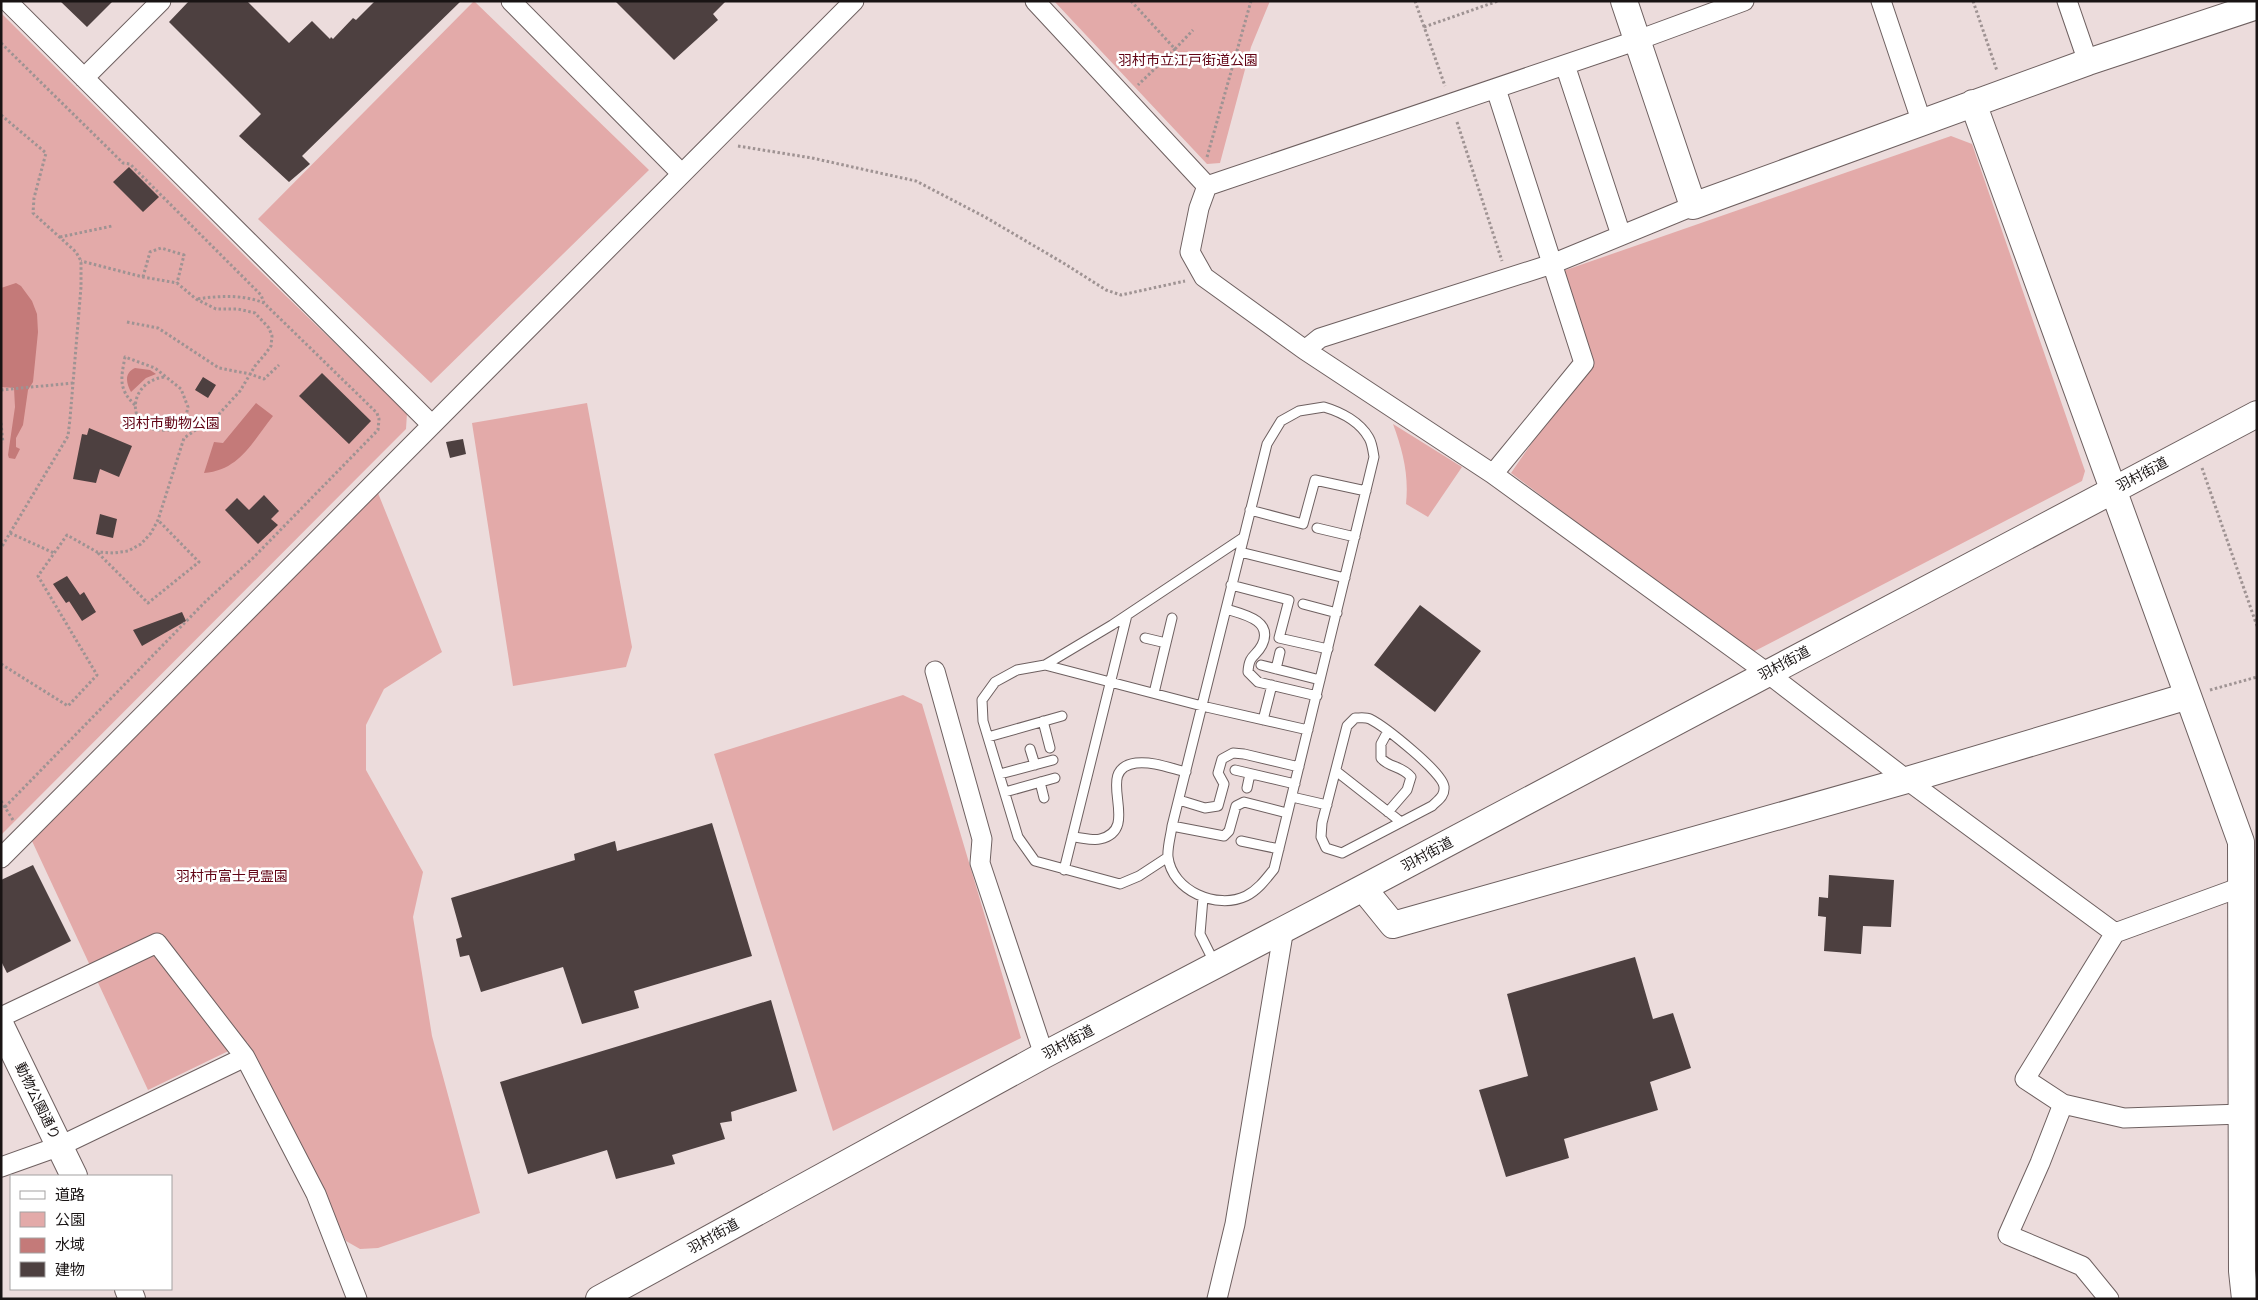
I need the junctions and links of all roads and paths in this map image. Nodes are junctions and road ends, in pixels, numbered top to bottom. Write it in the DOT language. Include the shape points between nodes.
graph roads {
  1 [pos="7,1"];
  2 [pos="161,1"];
  3 [pos="511,1"];
  4 [pos="854,1"];
  5 [pos="1035,1"];
  6 [pos="1130,1"];
  7 [pos="1251,1"];
  8 [pos="1415,1"];
  9 [pos="1498,1"];
  10 [pos="1624,1"];
  11 [pos="1744,1"];
  12 [pos="1880,1"];
  13 [pos="1973,1"];
  14 [pos="2067,1"];
  15 [pos="2257,6"];
  16 [pos="1424,27"];
  17 [pos="1193,30"];
  18 [pos="1638,40"];
  19 [pos="1,43"];
  20 [pos="1175,49"];
  21 [pos="2088,62"];
  22 [pos="1565,65"];
  23 [pos="84,78"];
  24 [pos="1496,89"];
  25 [pos="2004,92"];
  26 [pos="1125,98"];
  27 [pos="1973,103"];
  28 [pos="1451,104"];
  29 [pos="1,115"];
  30 [pos="1922,123"];
  31 [pos="733,145"];
  32 [pos="681,173"];
  33 [pos="1204,182"];
  34 [pos="1693,206"];
  35 [pos="112,226"];
  36 [pos="1621,236"];
  37 [pos="60,237"];
  38 [pos="81,261"];
  39 [pos="1552,264"];
  40 [pos="143,278"];
  41 [pos="1507,278"];
  42 [pos="1188,280"];
  43 [pos="177,283"];
  44 [pos="196,299"];
  45 [pos="264,303"];
  46 [pos="127,322"];
  47 [pos="1305,350"];
  48 [pos="279,366"];
  49 [pos="250,374"];
  50 [pos="165,377"];
  51 [pos="73,383"];
  52 [pos="1,390"];
  53 [pos="135,405"];
  54 [pos="2257,414"];
  55 [pos="186,416"];
  56 [pos="1,423"];
  57 [pos="199,426"];
  58 [pos="432,426"];
  59 [pos="2,443"];
  60 [pos="2194,446"];
  61 [pos="1493,474"];
  62 [pos="2114,489"];
  63 [pos="1366,492"];
  64 [pos="1250,510"];
  65 [pos="158,520"];
  66 [pos="1317,528"];
  67 [pos="10,533"];
  68 [pos="1244,537"];
  69 [pos="1355,537"];
  70 [pos="1,548"];
  71 [pos="97,552"];
  72 [pos="1240,552"];
  73 [pos="54,553"];
  74 [pos="1345,578"];
  75 [pos="1232,585"];
  76 [pos="1303,604"];
  77 [pos="1226,609"];
  78 [pos="1337,613"];
  79 [pos="1127,615"];
  80 [pos="1172,618"];
  81 [pos="2257,626"];
  82 [pos="1145,638"];
  83 [pos="1166,642"];
  84 [pos="1328,649"];
  85 [pos="1280,652"];
  86 [pos="1,664"];
  87 [pos="1045,665"];
  88 [pos="1261,666"];
  89 [pos="1276,669"];
  90 [pos="935,671"];
  91 [pos="1766,672"];
  92 [pos="2257,677"];
  93 [pos="1320,680"];
  94 [pos="1110,682"];
  95 [pos="1272,685"];
  96 [pos="1154,693"];
  97 [pos="1317,696"];
  98 [pos="2188,696"];
  99 [pos="1202,706"];
  100 [pos="1062,716"];
  101 [pos="1263,720"];
  102 [pos="1043,721"];
  103 [pos="1308,730"];
  104 [pos="1388,731"];
  105 [pos="988,738"];
  106 [pos="1050,748"];
  107 [pos="1030,749"];
  108 [pos="1053,760"];
  109 [pos="1035,765"];
  110 [pos="1299,767"];
  111 [pos="1235,770"];
  112 [pos="1336,771"];
  113 [pos="1186,772"];
  114 [pos="1000,774"];
  115 [pos="1250,774"];
  116 [pos="1055,778"];
  117 [pos="1907,780"];
  118 [pos="1040,782"];
  119 [pos="1295,784"];
  120 [pos="1247,788"];
  121 [pos="1005,792"];
  122 [pos="1292,797"];
  123 [pos="1044,798"];
  124 [pos="1179,800"];
  125 [pos="1,801"];
  126 [pos="1327,805"];
  127 [pos="5,807"];
  128 [pos="1388,812"];
  129 [pos="1288,813"];
  130 [pos="1401,822"];
  131 [pos="16,826"];
  132 [pos="1172,826"];
  133 [pos="1072,836"];
  134 [pos="2249,839"];
  135 [pos="1241,841"];
  136 [pos="1279,849"];
  137 [pos="1168,857"];
  138 [pos="1,858"];
  139 [pos="1064,870"];
  140 [pos="2241,887"];
  141 [pos="1363,888"];
  142 [pos="1203,898"];
  143 [pos="1284,928"];
  144 [pos="2115,933"];
  145 [pos="1215,965"];
  146 [pos="2249,968"];
  147 [pos="1,1017"];
  148 [pos="1,1026"];
  149 [pos="1044,1055"];
  150 [pos="245,1057"];
  151 [pos="2063,1104"];
  152 [pos="2242,1114"];
  153 [pos="60,1146"];
  154 [pos="1,1167"];
  155 [pos="74,1175"];
  156 [pos="602,1298"];
  157 [pos="357,1299"];
  158 [pos="1217,1299"];
  159 [pos="2109,1299"];
  160 [pos="2244,1299"];
  1 -- 23 [label="street"];
  2 -- 23 [label="street"];
  3 -- 32 [label="street"];
  4 -- 32 [label="street"];
  5 -- 26 [label="street"];
  6 -- 20 [label="path"];
  7 -- 33 [label="path"];
  8 -- 16 [label="path"];
  9 -- 16 [label="path"];
  10 -- 18 [label="street"];
  11 -- 18 [label="street"];
  12 -- 30 [label="street"];
  13 -- 25 [label="path"];
  14 -- 21 [label="street"];
  15 -- 21 [label="street"];
  16 -- 28 [label="path"];
  17 -- 20 [label="path"];
  18 -- 22 [label="street"];
  18 -- 34 [label="street"];
  19 -- 45 [label="path" via="123,163 130,164 261,295"];
  20 -- 26 [label="path"];
  21 -- 25 [label="street"];
  22 -- 24 [label="street"];
  22 -- 36 [label="street"];
  23 -- 58 [label="street"];
  24 -- 28 [label="street"];
  24 -- 39 [label="street"];
  25 -- 27 [label="street"];
  26 -- 33 [label="street"];
  27 -- 30 [label="street"];
  27 -- 62 [label="street"];
  28 -- 33 [label="street"];
  28 -- 41 [label="path"];
  29 -- 37 [label="path" via="46,153 33,213"];
  30 -- 34 [label="street"];
  31 -- 42 [label="path" via="812,158 916,182 993,222 1106,290 1121,295"];
  32 -- 58 [label="street"];
  33 -- 47 [label="street" via="1190,252 1204,277"];
  34 -- 36 [label="street"];
  35 -- 37 [label="path"];
  36 -- 39 [label="street"];
  37 -- 38 [label="path"];
  38 -- 40 [label="path"];
  38 -- 51 [label="path"];
  39 -- 41 [label="street"];
  39 -- 61 [label="street" via="1584,363"];
  40 -- 43 [label="path"];
  40 -- 43 [label="path" via="150,252 161,248 184,255"];
  41 -- 47 [label="street" via="1320,338"];
  43 -- 44 [label="path"];
  44 -- 45 [label="path" via="226,296"];
  44 -- 49 [label="path" via="216,309 248,310 269,328 271,346"];
  45 -- 127 [label="path" via="377,413 378,430"];
  46 -- 49 [label="path" via="158,328 219,368"];
  47 -- 61 [label="street"];
  48 -- 49 [label="path" via="264,379"];
  49 -- 57 [label="path" via="240,391 219,414"];
  50 -- 53 [label="path" via="146,382 137,395"];
  50 -- 53 [label="path" via="155,368 125,357 121,381 126,397"];
  50 -- 55 [label="path" via="185,396"];
  51 -- 52 [label="path"];
  51 -- 67 [label="path" via="68,436"];
  53 -- 55 [label="path" via="142,424 157,431 172,430 182,425"];
  54 -- 60 [label="street, 羽村街道"];
  55 -- 57 [label="path"];
  56 -- 59 [label="path"];
  57 -- 65 [label="path" via="184,438"];
  58 -- 138 [label="street"];
  60 -- 62 [label="street, 羽村街道"];
  60 -- 81 [label="path"];
  61 -- 91 [label="street"];
  62 -- 91 [label="street, 羽村街道"];
  62 -- 98 [label="street"];
  63 -- 64 [label="lane" via="1315,480 1303,524"];
  63 -- 64 [label="lane" via="1374,457 1369,438 1342,412 1324,406 1299,411 1281,421 1266,444"];
  63 -- 69 [label="lane"];
  64 -- 68 [label="lane"];
  65 -- 71 [label="path" via="141,544 128,551"];
  65 -- 71 [label="path" via="199,562 148,603"];
  66 -- 69 [label="lane"];
  67 -- 70 [label="path"];
  67 -- 73 [label="path"];
  68 -- 72 [label="lane"];
  68 -- 79 [label="lane"];
  69 -- 74 [label="lane"];
  71 -- 73 [label="path" via="67,535"];
  72 -- 74 [label="lane"];
  72 -- 75 [label="lane"];
  73 -- 86 [label="path" via="38,576 97,675 68,706"];
  74 -- 78 [label="lane"];
  75 -- 77 [label="lane"];
  75 -- 84 [label="lane" via="1289,600 1279,638"];
  76 -- 78 [label="lane"];
  77 -- 95 [label="lane" via="1260,622 1265,636 1262,646 1251,657 1248,672 1258,682"];
  77 -- 99 [label="lane"];
  78 -- 84 [label="lane"];
  79 -- 87 [label="lane"];
  79 -- 94 [label="lane"];
  80 -- 83 [label="lane"];
  82 -- 83 [label="lane"];
  83 -- 96 [label="lane"];
  84 -- 93 [label="lane"];
  85 -- 89 [label="lane"];
  87 -- 94 [label="lane"];
  87 -- 105 [label="lane" via="1016,670 994,682 982,700"];
  88 -- 89 [label="lane"];
  89 -- 93 [label="lane"];
  90 -- 149 [label="street" via="982,839 980,863"];
  91 -- 117 [label="street"];
  91 -- 141 [label="street, 羽村街道"];
  92 -- 98 [label="path"];
  93 -- 97 [label="lane"];
  94 -- 96 [label="lane"];
  94 -- 133 [label="lane"];
  95 -- 97 [label="lane"];
  95 -- 101 [label="lane"];
  96 -- 99 [label="lane"];
  97 -- 103 [label="lane"];
  98 -- 117 [label="street"];
  98 -- 134 [label="street"];
  99 -- 101 [label="lane"];
  99 -- 113 [label="lane"];
  100 -- 102 [label="lane"];
  101 -- 103 [label="lane"];
  102 -- 105 [label="lane"];
  102 -- 106 [label="lane"];
  103 -- 110 [label="lane"];
  104 -- 112 [label="lane" via="1368,718 1355,718 1347,726"];
  104 -- 128 [label="lane" via="1381,744 1381,758 1411,777 1407,790"];
  104 -- 130 [label="lane" via="1436,771 1444,786 1442,796 1432,806"];
  105 -- 114 [label="lane"];
  107 -- 109 [label="lane"];
  108 -- 109 [label="lane"];
  109 -- 114 [label="lane"];
  110 -- 119 [label="lane"];
  110 -- 124 [label="lane" via="1233,753 1222,759 1218,773 1224,784 1218,806 1205,808"];
  111 -- 115 [label="lane"];
  112 -- 126 [label="lane"];
  112 -- 128 [label="lane"];
  113 -- 124 [label="lane"];
  113 -- 133 [label="lane" via="1146,763 1134,763 1123,768 1116,780 1120,815 1112,833 1099,839"];
  114 -- 121 [label="lane"];
  115 -- 119 [label="lane"];
  115 -- 120 [label="lane"];
  116 -- 118 [label="lane"];
  117 -- 141 [label="street" via="1394,925"];
  117 -- 144 [label="street"];
  118 -- 121 [label="lane"];
  118 -- 123 [label="lane"];
  119 -- 122 [label="lane"];
  121 -- 139 [label="lane" via="1018,837 1036,862"];
  122 -- 126 [label="lane"];
  122 -- 129 [label="lane"];
  124 -- 132 [label="lane"];
  125 -- 127 [label="path"];
  126 -- 130 [label="lane" via="1321,837 1326,848 1342,853"];
  127 -- 131 [label="path"];
  128 -- 130 [label="lane"];
  129 -- 132 [label="lane" via="1244,802 1236,806 1229,831 1224,836"];
  129 -- 136 [label="lane"];
  132 -- 137 [label="lane"];
  133 -- 139 [label="lane"];
  134 -- 140 [label="street"];
  135 -- 136 [label="lane"];
  136 -- 142 [label="lane" via="1274,869 1246,896 1225,900"];
  137 -- 139 [label="lane" via="1120,884"];
  137 -- 142 [label="lane" via="1175,875 1185,887"];
  140 -- 144 [label="street"];
  140 -- 146 [label="street"];
  141 -- 143 [label="street, 羽村街道"];
  142 -- 145 [label="lane" via="1200,934"];
  143 -- 145 [label="street, 羽村街道"];
  143 -- 158 [label="street" via="1234,1224"];
  144 -- 151 [label="street" via="2025,1079"];
  145 -- 149 [label="street, 羽村街道"];
  146 -- 152 [label="street"];
  147 -- 150 [label="street" via="157,943"];
  148 -- 153 [label="street, 動物公園通り"];
  149 -- 156 [label="street, 羽村街道"];
  150 -- 153 [label="street"];
  150 -- 157 [label="street" via="316,1194"];
  151 -- 152 [label="street" via="2124,1118"];
  151 -- 159 [label="street" via="2008,1235 2082,1266"];
  152 -- 160 [label="street"];
  153 -- 154 [label="street"];
  153 -- 155 [label="street, 動物公園通り"];
}
